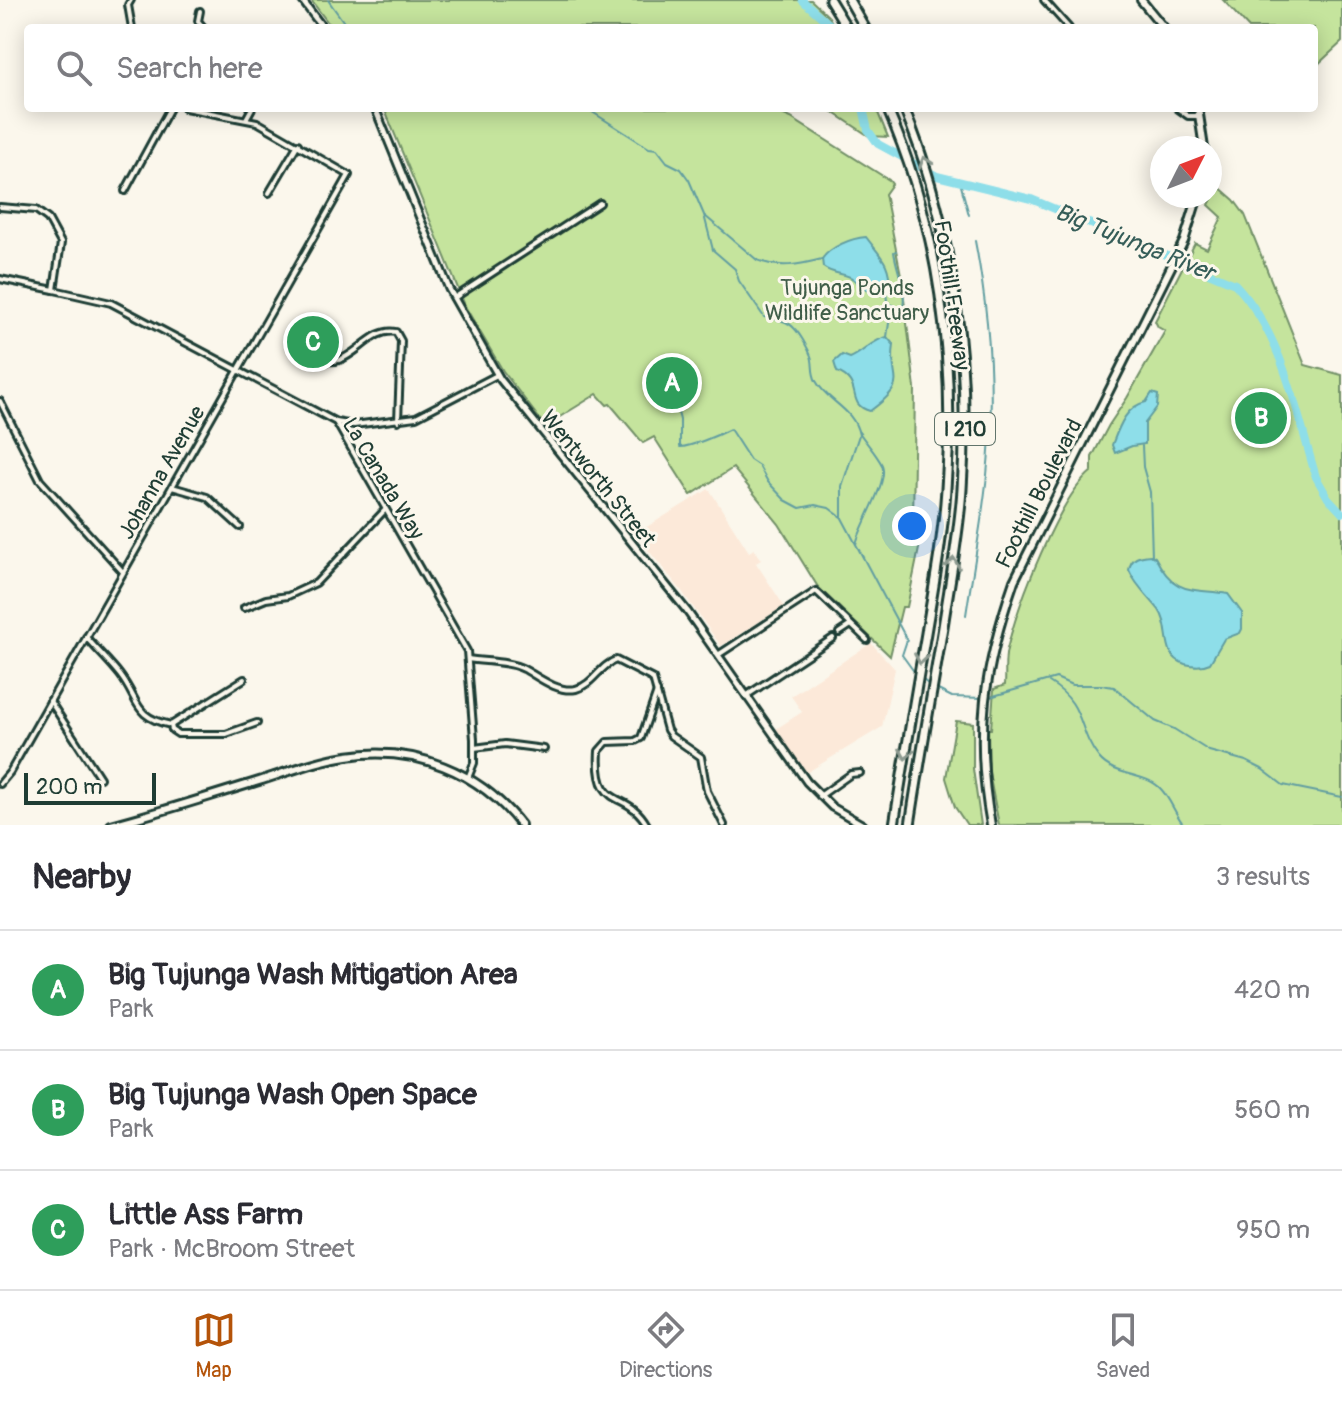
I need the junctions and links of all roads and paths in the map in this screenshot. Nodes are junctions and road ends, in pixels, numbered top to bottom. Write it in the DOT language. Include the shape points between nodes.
graph roads {
  1 [pos="131,0"];
  2 [pos="302,0"];
  3 [pos="830,0"];
  4 [pos="849,0"];
  5 [pos="1044,0"];
  6 [pos="1141,0"];
  7 [pos="200,11"];
  8 [pos="131,24"];
  9 [pos="201,24"];
  10 [pos="320,24"];
  11 [pos="845,24"];
  12 [pos="863,24"];
  13 [pos="1065,24"];
  14 [pos="1161,24"];
  15 [pos="168,112"];
  16 [pos="207,112"];
  17 [pos="250,112"];
  18 [pos="377,112"];
  19 [pos="889,112"];
  20 [pos="906,112"];
  21 [pos="1199,112"];
  22 [pos="246,119"];
  23 [pos="1202,136"];
  24 [pos="298,144"];
  25 [pos="125,191"];
  26 [pos="269,193"];
  27 [pos="600,203"];
  28 [pos="0,207"];
  29 [pos="1195,208"];
  30 [pos="0,279"];
  31 [pos="54,290"];
  32 [pos="454,298"];
  33 [pos="316,355"];
  34 [pos="238,369"];
  35 [pos="497,375"];
  36 [pos="0,401"];
  37 [pos="398,421"];
  38 [pos="336,422"];
  39 [pos="172,487"];
  40 [pos="385,510"];
  41 [pos="240,527"];
  42 [pos="123,572"];
  43 [pos="244,608"];
  44 [pos="852,625"];
  45 [pos="839,633"];
  46 [pos="86,637"];
  47 [pos="833,638"];
  48 [pos="867,640"];
  49 [pos="718,655"];
  50 [pos="468,659"];
  51 [pos="244,679"];
  52 [pos="657,691"];
  53 [pos="746,696"];
  54 [pos="50,701"];
  55 [pos="257,723"];
  56 [pos="171,725"];
  57 [pos="474,748"];
  58 [pos="544,749"];
  59 [pos="860,773"];
  60 [pos="100,778"];
  61 [pos="468,778"];
  62 [pos="0,784"];
  63 [pos="820,796"];
  64 [pos="894,821"];
  65 [pos="910,823"];
  66 [pos="111,825"];
  67 [pos="521,825"];
  68 [pos="647,825"];
  69 [pos="724,825"];
  70 [pos="863,825"];
  71 [pos="991,825"];
  1 -- 8 [label="street"];
  2 -- 10 [label="main road"];
  3 -- 11 [label="highway"];
  4 -- 12 [label="highway"];
  5 -- 13 [label="street"];
  6 -- 14 [label="main road"];
  7 -- 9 [label="street"];
  15 -- 25 [label="street"];
  16 -- 22 [label="street"];
  17 -- 22 [label="street"];
  18 -- 32 [label="main road, Wentworth Street"];
  19 -- 64 [label="highway, Foothill Freeway / I 210, one-way" via="922,208 942,319 949,412 944,516"];
  65 -- 20 [label="highway, Foothill Freeway / I 210, one-way" via="961,508 965,411 957,307 940,218"];
  21 -- 23 [label="main road"];
  22 -- 24 [label="street"];
  24 -- 26 [label="street"];
  24 -- 34 [label="street, Johanna Avenue" via="349,175"];
  27 -- 32 [label="street"];
  28 -- 31 [label="street" via="36,210 48,219 61,243"];
  29 -- 71 [label="main road, Foothill Boulevard" via="1014,581 995,641 982,723"];
  30 -- 31 [label="street, La Canada Way"];
  31 -- 34 [label="street, La Canada Way" via="108,301"];
  32 -- 35 [label="main road, Wentworth Street"];
  33 -- 37 [label="street" via="337,362 386,331 396,332 401,341"];
  34 -- 38 [label="street, La Canada Way"];
  34 -- 39 [label="street, Johanna Avenue"];
  35 -- 37 [label="street" via="431,411"];
  35 -- 49 [label="main road, Wentworth Street"];
  36 -- 42 [label="street" via="40,480"];
  37 -- 38 [label="street"];
  38 -- 40 [label="street, La Canada Way"];
  39 -- 41 [label="street" via="207,497"];
  39 -- 42 [label="street, Johanna Avenue"];
  40 -- 43 [label="street" via="316,583"];
  40 -- 50 [label="street, La Canada Way"];
  42 -- 46 [label="street, Johanna Avenue"];
  44 -- 45 [label="street"];
  44 -- 48 [label="street"];
  44 -- 49 [label="street" via="816,591"];
  46 -- 54 [label="street, Johanna Avenue"];
  46 -- 56 [label="street" via="120,675 138,710"];
  47 -- 53 [label="street"];
  49 -- 53 [label="main road, Wentworth Street"];
  50 -- 52 [label="street" via="518,666 568,690 585,685 616,660 653,679"];
  50 -- 57 [label="street, La Canada Way"];
  51 -- 56 [label="street"];
  52 -- 68 [label="street" via="641,738 607,742 599,751 603,788"];
  52 -- 69 [label="street" via="671,736 701,757 707,791"];
  53 -- 63 [label="main road, Wentworth Street"];
  54 -- 60 [label="street"];
  54 -- 62 [label="street, Johanna Avenue"];
  55 -- 56 [label="street" via="226,734 178,734"];
  57 -- 58 [label="street" via="505,744"];
  57 -- 61 [label="street, La Canada Way"];
  59 -- 63 [label="street"];
  61 -- 66 [label="main road" via="415,757 351,755"];
  61 -- 67 [label="main road"];
  63 -- 70 [label="main road, Wentworth Street"];
}
